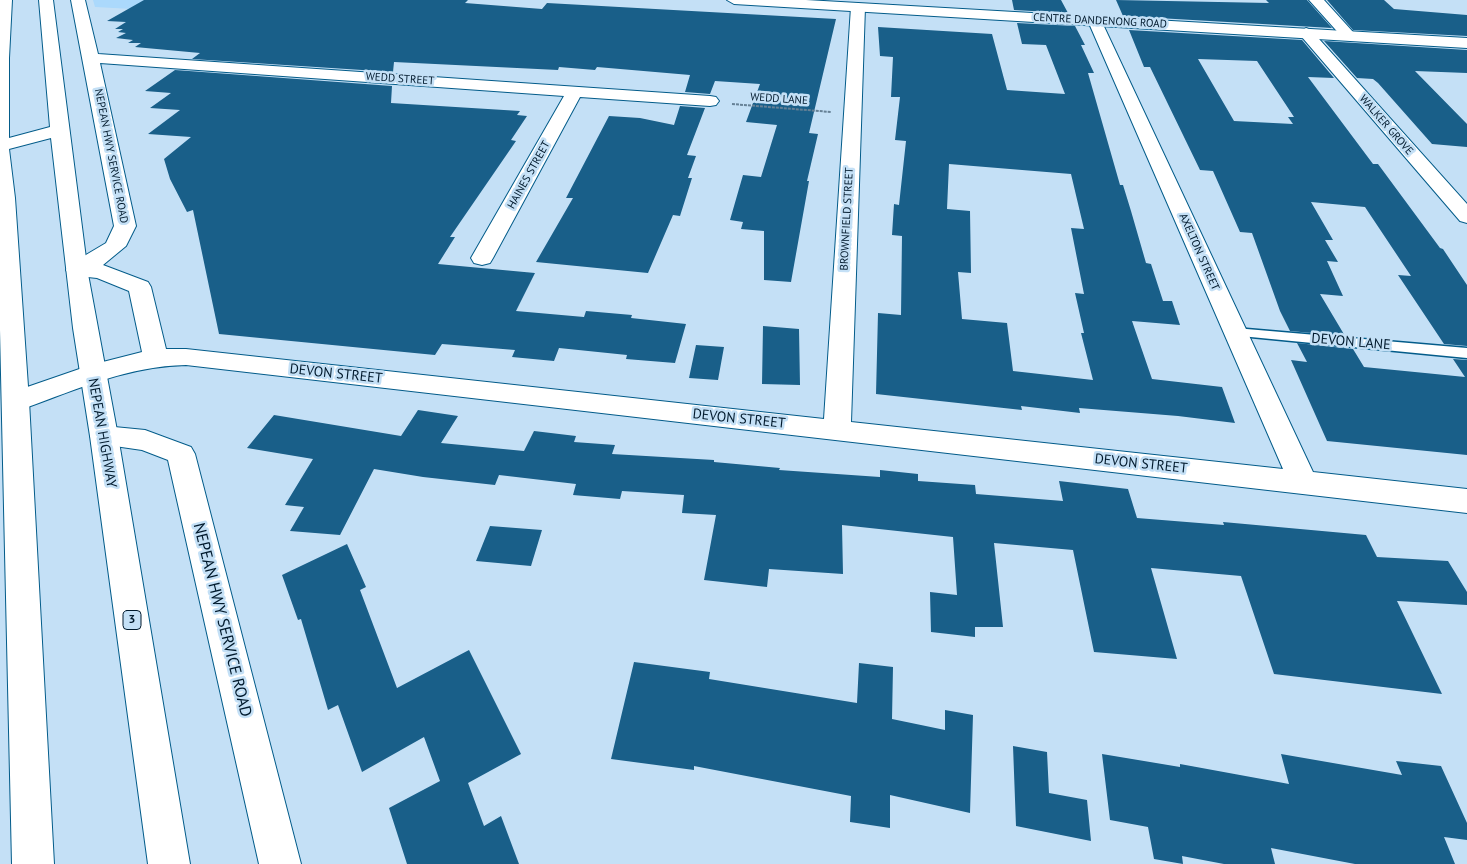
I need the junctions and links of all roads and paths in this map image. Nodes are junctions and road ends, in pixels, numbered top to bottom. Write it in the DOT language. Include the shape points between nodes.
graph roads {
  1 [pos="5,0"];
  2 [pos="46,0"];
  3 [pos="78,0"];
  4 [pos="734,0"];
  5 [pos="1316,0"];
  6 [pos="858,7"];
  7 [pos="1095,21"];
  8 [pos="2,29"];
  9 [pos="1306,33"];
  10 [pos="1348,36"];
  11 [pos="1467,42"];
  12 [pos="90,58"];
  13 [pos="576,91"];
  14 [pos="717,102"];
  15 [pos="833,112"];
  16 [pos="59,130"];
  17 [pos="0,140"];
  18 [pos="1467,217"];
  19 [pos="482,258"];
  20 [pos="77,270"];
  21 [pos="1236,332"];
  22 [pos="1467,352"];
  23 [pos="156,358"];
  24 [pos="92,376"];
  25 [pos="16,401"];
  26 [pos="838,430"];
  27 [pos="104,436"];
  28 [pos="1303,482"];
  29 [pos="1467,501"];
  30 [pos="33,864"];
  31 [pos="169,864"];
  32 [pos="280,864"];
  1 -- 8 [label="main road"];
  2 -- 16 [label="main road, NEPEAN HIGHWAY / 3"];
  3 -- 12 [label="main road, NEPEAN HWY SERVICE ROAD"];
  4 -- 6 [label="main road, CENTRE DANDENONG ROAD"];
  5 -- 10 [label="main road"];
  6 -- 7 [label="main road, CENTRE DANDENONG ROAD"];
  6 -- 26 [label="main road, BROWNFIELD STREET"];
  7 -- 9 [label="main road, CENTRE DANDENONG ROAD"];
  7 -- 21 [label="main road, AXELTON STREET"];
  8 -- 17 [label="main road"];
  9 -- 10 [label="main road, CENTRE DANDENONG ROAD"];
  9 -- 18 [label="main road, WALKER GROVE"];
  10 -- 11 [label="main road, CENTRE DANDENONG ROAD"];
  12 -- 13 [label="main road, WEDD STREET"];
  12 -- 20 [label="main road, NEPEAN HWY SERVICE ROAD" via="125,226 113,250"];
  13 -- 14 [label="main road, WEDD STREET"];
  13 -- 19 [label="main road, HAINES STREET"];
  14 -- 15 [label="path, WEDD LANE"];
  16 -- 17 [label="main road"];
  16 -- 20 [label="main road, NEPEAN HIGHWAY / 3"];
  17 -- 25 [label="main road"];
  20 -- 23 [label="main road" via="101,271 140,287"];
  20 -- 24 [label="main road, NEPEAN HIGHWAY / 3"];
  21 -- 22 [label="lane, DEVON LANE"];
  21 -- 28 [label="main road, AXELTON STREET"];
  23 -- 24 [label="main road, DEVON STREET" via="127,363"];
  23 -- 26 [label="main road, DEVON STREET" via="208,359"];
  24 -- 25 [label="main road, DEVON STREET"];
  24 -- 27 [label="main road, NEPEAN HIGHWAY / 3"];
  25 -- 30 [label="main road"];
  26 -- 28 [label="main road, DEVON STREET"];
  27 -- 31 [label="main road, NEPEAN HIGHWAY / 3"];
  27 -- 32 [label="main road, NEPEAN HWY SERVICE ROAD" via="145,440 181,454"];
  28 -- 29 [label="main road, DEVON STREET"];
}
